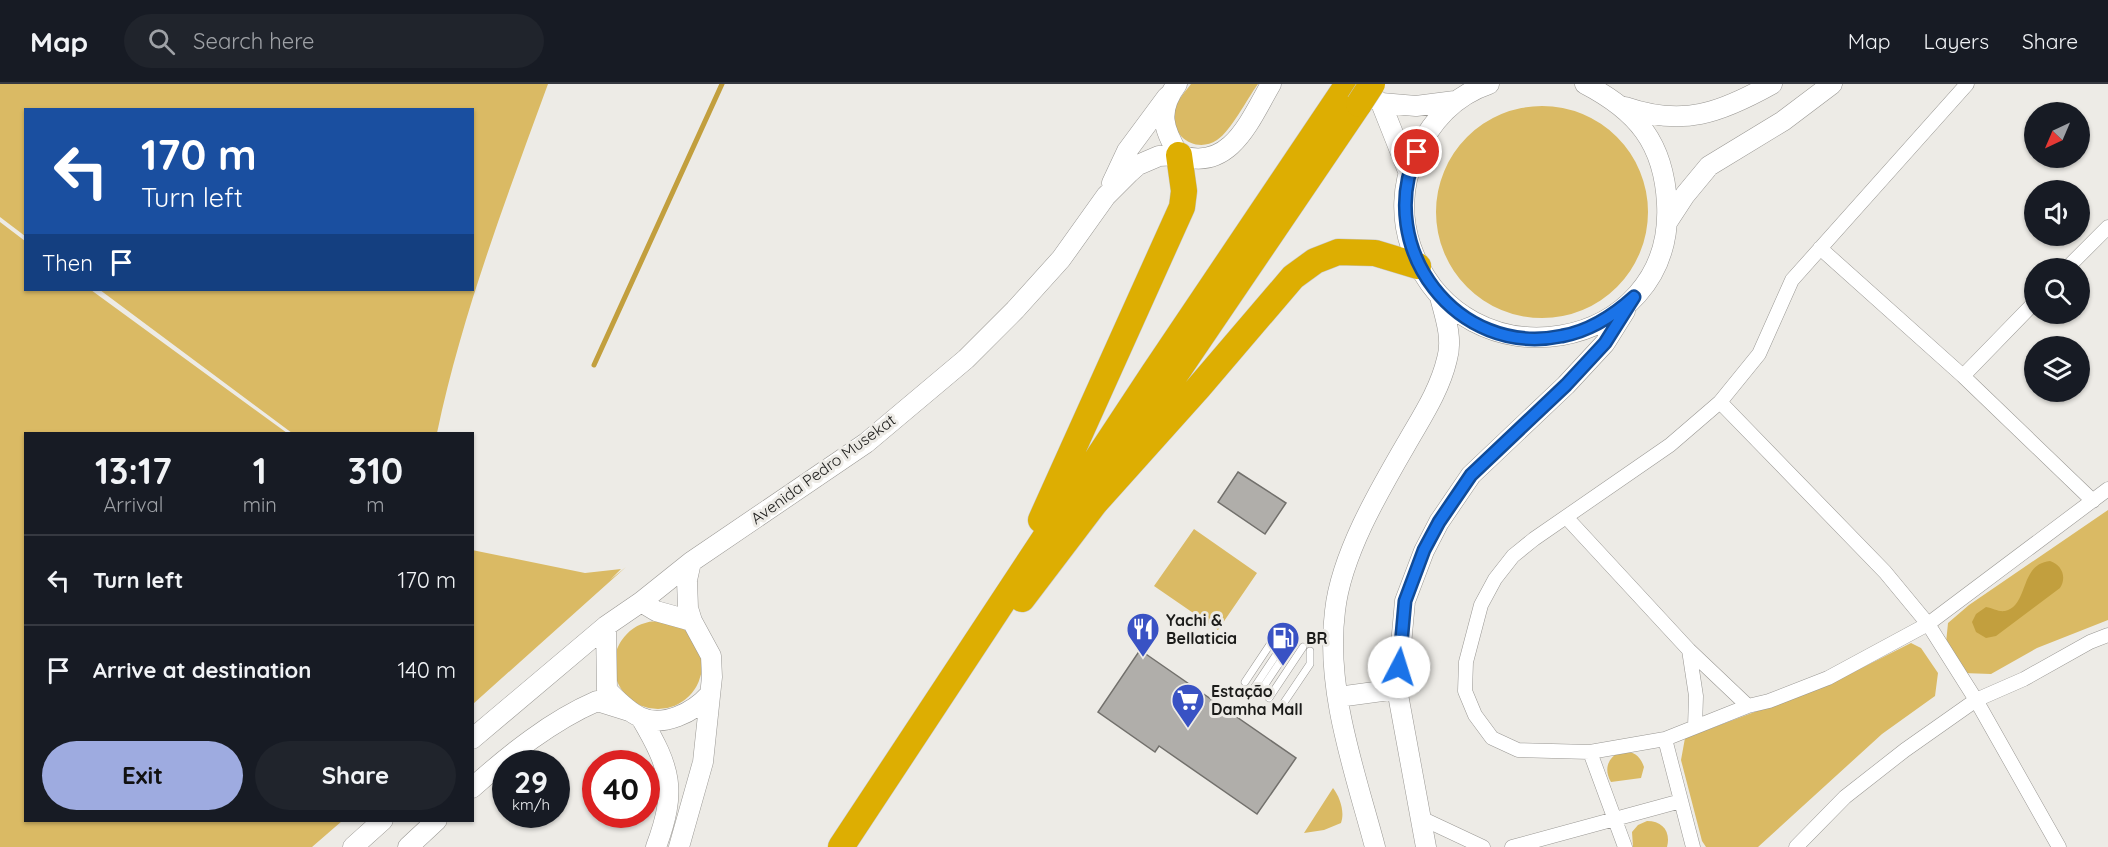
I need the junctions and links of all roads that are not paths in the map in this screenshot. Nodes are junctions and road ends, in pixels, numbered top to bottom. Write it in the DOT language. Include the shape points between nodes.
graph roads {
  1 [pos="1271,84"];
  2 [pos="1489,84"];
  3 [pos="1585,84"];
  4 [pos="1772,84"];
  5 [pos="1832,84"];
  6 [pos="1967,84"];
  7 [pos="1173,89"];
  8 [pos="1360,92"];
  9 [pos="1615,96"];
  10 [pos="1455,101"];
  11 [pos="1179,155"];
  12 [pos="1408,171"];
  13 [pos="1106,196"];
  14 [pos="1668,221"];
  15 [pos="2108,227"];
  16 [pos="1820,248"];
  17 [pos="2077,258"];
  18 [pos="1418,266"];
  19 [pos="1440,297"];
  20 [pos="1634,297"];
  21 [pos="2024,313"];
  22 [pos="1963,376"];
  23 [pos="1720,402"];
  24 [pos="2108,489"];
  25 [pos="2093,501"];
  26 [pos="1566,517"];
  27 [pos="691,562"];
  28 [pos="1015,595"];
  29 [pos="641,602"];
  30 [pos="692,621"];
  31 [pos="1928,624"];
  32 [pos="606,626"];
  33 [pos="1279,631"];
  34 [pos="2108,635"];
  35 [pos="1291,639"];
  36 [pos="1303,647"];
  37 [pos="1689,650"];
  38 [pos="1310,651"];
  39 [pos="1245,682"];
  40 [pos="1397,689"];
  41 [pos="1257,690"];
  42 [pos="710,695"];
  43 [pos="1338,697"];
  44 [pos="1269,698"];
  45 [pos="1976,700"];
  46 [pos="1748,706"];
  47 [pos="1281,707"];
  48 [pos="635,714"];
  49 [pos="1695,727"];
  50 [pos="474,738"];
  51 [pos="1665,739"];
  52 [pos="1590,752"];
  53 [pos="474,786"];
  54 [pos="1681,801"];
  55 [pos="1419,817"];
  56 [pos="1616,820"];
  57 [pos="381,822"];
  58 [pos="435,822"];
  59 [pos="353,847"];
  60 [pos="408,847"];
  61 [pos="656,847"];
  62 [pos="679,847"];
  63 [pos="841,847"];
  64 [pos="859,847"];
  65 [pos="1376,847"];
  66 [pos="1426,847"];
  67 [pos="1483,847"];
  68 [pos="1512,847"];
  69 [pos="1625,847"];
  70 [pos="1693,847"];
  71 [pos="1796,847"];
  72 [pos="2059,847"];
  1 -- 11 [label="street, Avenida Pedro Musekat" via="1238,139 1223,153 1205,160"];
  2 -- 10 [label="street"];
  3 -- 9 [label="street"];
  4 -- 9 [label="street" via="1736,104 1686,117 1643,113"];
  5 -- 14 [label="street" via="1784,121 1709,166"];
  6 -- 16 [label="street"];
  7 -- 11 [label="street" via="1164,113 1166,134"];
  7 -- 13 [label="street, Avenida Pedro Musekat" via="1126,151"];
  8 -- 10 [label="street" via="1416,106"];
  8 -- 12 [label="street"];
  8 -- 28 [label="highway"];
  9 -- 14 [label="street" via="1656,150 1666,182"];
  10 -- 12 [label="street" via="1425,133"];
  11 -- 13 [label="street, Avenida Pedro Musekat" via="1159,156 1138,165"];
  11 -- 28 [label="highway" via="1182,207"];
  12 -- 18 [label="street" via="1404,199 1407,233"];
  13 -- 27 [label="street, Avenida Pedro Musekat" via="1060,259 966,359 866,443"];
  14 -- 20 [label="street" via="1662,250"];
  15 -- 17 [label="street"];
  16 -- 22 [label="street"];
  16 -- 23 [label="street" via="1792,280 1759,354"];
  18 -- 19 [label="street"];
  18 -- 28 [label="highway" via="1375,253 1338,252 1315,261 1293,277"];
  19 -- 20 [label="street" via="1466,318 1496,332 1529,339 1562,337 1594,326"];
  19 -- 43 [label="street" via="1448,325 1448,357 1433,398 1375,498 1342,579 1335,611"];
  20 -- 40 [label="street" via="1605,343 1471,475 1439,522 1405,601"];
  21 -- 22 [label="street"];
  22 -- 25 [label="street"];
  23 -- 26 [label="street" via="1670,445"];
  23 -- 31 [label="street" via="1885,572"];
  24 -- 25 [label="street"];
  25 -- 31 [label="street"];
  26 -- 37 [label="street"];
  26 -- 52 [label="street" via="1513,556 1495,579 1481,605 1464,678 1469,704 1492,738 1518,750"];
  27 -- 29 [label="street, Avenida Pedro Musekat"];
  27 -- 30 [label="street" via="687,580"];
  28 -- 63 [label="highway"];
  28 -- 64 [label="highway"];
  29 -- 30 [label="street" via="656,611"];
  29 -- 32 [label="street, Avenida Pedro Musekat"];
  30 -- 42 [label="street" via="711,656"];
  31 -- 45 [label="street"];
  31 -- 46 [label="street" via="1828,678"];
  32 -- 48 [label="street" via="607,690"];
  32 -- 50 [label="street, Avenida Pedro Musekat"];
  33 -- 39 [label="lane"];
  34 -- 45 [label="street"];
  35 -- 41 [label="lane"];
  36 -- 44 [label="lane"];
  37 -- 46 [label="street"];
  37 -- 49 [label="street" via="1696,696"];
  38 -- 47 [label="lane" via="1310,664"];
  40 -- 43 [label="street"];
  40 -- 55 [label="street"];
  42 -- 48 [label="street" via="683,715 653,721"];
  42 -- 62 [label="street" via="703,762"];
  43 -- 65 [label="street"];
  45 -- 71 [label="street" via="1845,797"];
  45 -- 72 [label="street"];
  46 -- 49 [label="street"];
  48 -- 53 [label="street" via="597,701 501,762"];
  48 -- 61 [label="street" via="661,753 669,784 666,817"];
  49 -- 51 [label="street"];
  51 -- 52 [label="street"];
  51 -- 54 [label="street"];
  52 -- 56 [label="street"];
  54 -- 56 [label="street"];
  54 -- 70 [label="street"];
  55 -- 66 [label="street"];
  55 -- 67 [label="street"];
  56 -- 68 [label="street"];
  56 -- 69 [label="street"];
  57 -- 59 [label="street"];
  58 -- 60 [label="street"];
}
